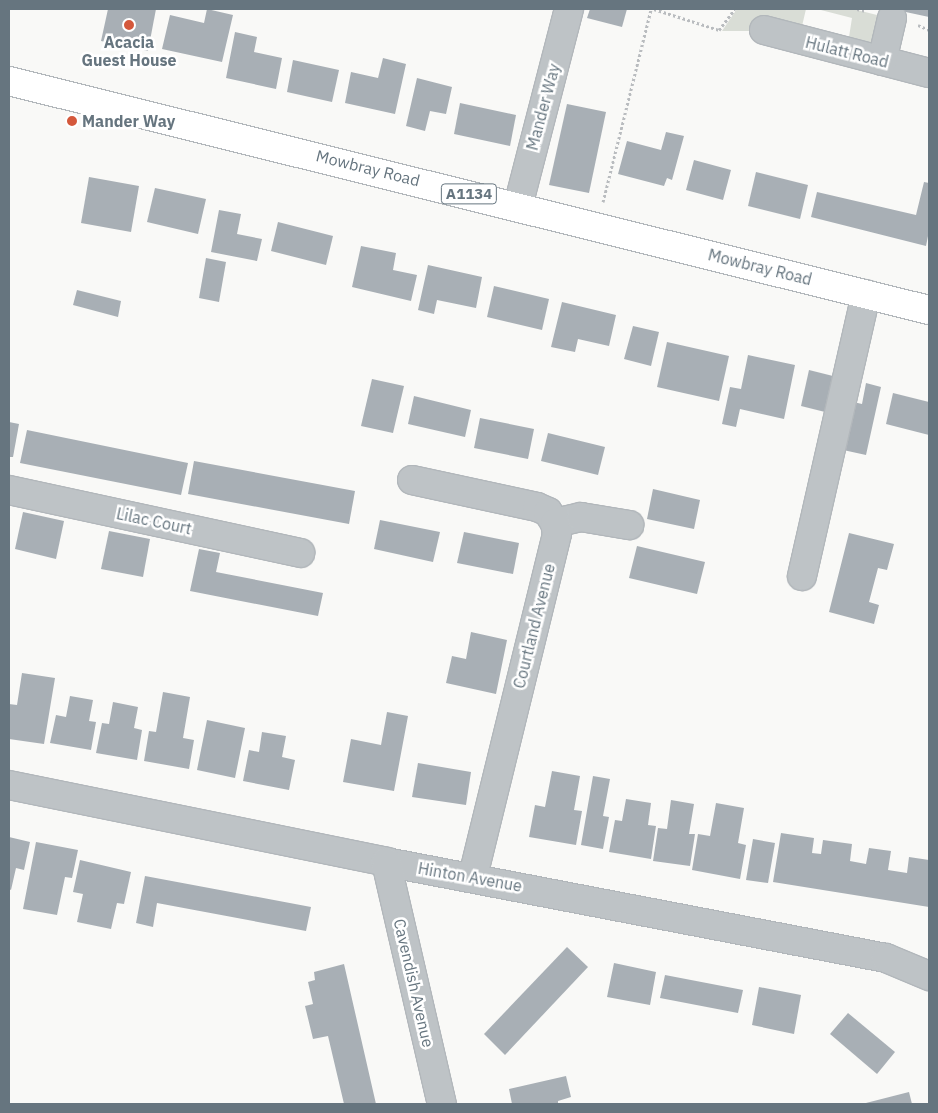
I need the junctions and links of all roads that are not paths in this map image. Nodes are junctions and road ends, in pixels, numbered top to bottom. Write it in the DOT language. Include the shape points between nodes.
graph roads {
  1 [pos="569,9"];
  2 [pos="892,18"];
  3 [pos="764,30"];
  4 [pos="882,61"];
  5 [pos="929,73"];
  6 [pos="9,81"];
  7 [pos="518,206"];
  8 [pos="866,294"];
  9 [pos="929,310"];
  10 [pos="412,480"];
  11 [pos="9,490"];
  12 [pos="556,523"];
  13 [pos="628,525"];
  14 [pos="300,553"];
  15 [pos="802,576"];
  16 [pos="9,785"];
  17 [pos="386,862"];
  18 [pos="473,877"];
  19 [pos="929,976"];
  20 [pos="442,1104"];
  1 -- 7 [label="street, Mander Way"];
  2 -- 4 [label="street"];
  3 -- 4 [label="street, Hulatt Road"];
  4 -- 5 [label="street, Hulatt Road"];
  6 -- 7 [label="main road, Mowbray Road / A1134"];
  7 -- 8 [label="main road, Mowbray Road / A1134"];
  8 -- 9 [label="main road, Mowbray Road / A1134"];
  8 -- 15 [label="street"];
  10 -- 12 [label="street" via="536,507 548,512"];
  11 -- 14 [label="street, Lilac Court"];
  12 -- 13 [label="street" via="580,517"];
  12 -- 18 [label="street, Courtland Avenue" via="556,534"];
  16 -- 17 [label="street, Hinton Avenue"];
  17 -- 18 [label="street, Hinton Avenue"];
  17 -- 20 [label="street, Cavendish Avenue"];
  18 -- 19 [label="street, Hinton Avenue" via="886,958"];
}
